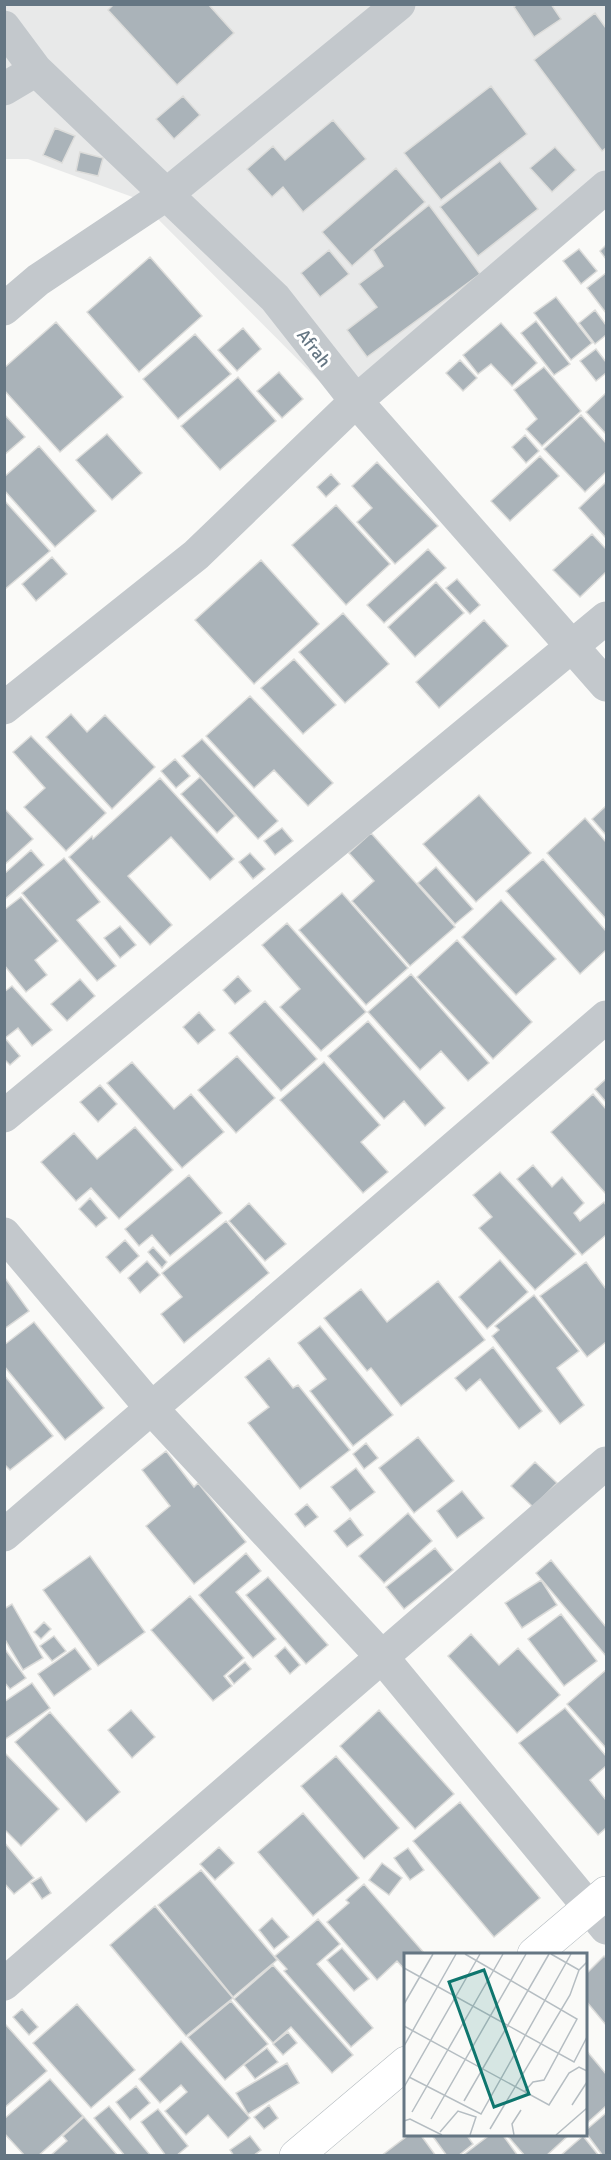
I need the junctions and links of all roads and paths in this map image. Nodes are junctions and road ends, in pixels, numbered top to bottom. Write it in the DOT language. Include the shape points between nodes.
graph roads {
  1 [pos="399,4"];
  2 [pos="4,27"];
  3 [pos="36,69"];
  4 [pos="4,88"];
  5 [pos="606,187"];
  6 [pos="167,194"];
  7 [pos="4,309"];
  8 [pos="356,401"];
  9 [pos="606,618"];
  10 [pos="573,647"];
  11 [pos="606,685"];
  12 [pos="4,708"];
  13 [pos="606,1017"];
  14 [pos="4,1116"];
  15 [pos="4,1234"];
  16 [pos="152,1409"];
  17 [pos="606,1463"];
  18 [pos="4,1535"];
  19 [pos="382,1657"];
  20 [pos="601,1909"];
  21 [pos="535,1953"];
  22 [pos="4,1984"];
  23 [pos="404,2064"];
  24 [pos="296,2156"];
  1 -- 6 [label="street"];
  2 -- 3 [label="street, Afrah"];
  3 -- 4 [label="street"];
  3 -- 6 [label="street, Afrah"];
  5 -- 8 [label="street"];
  6 -- 7 [label="street" via="38,280"];
  6 -- 8 [label="street, Afrah" via="275,298"];
  8 -- 10 [label="street, Afrah"];
  8 -- 12 [label="street" via="196,555"];
  9 -- 10 [label="street"];
  10 -- 11 [label="street, Afrah"];
  10 -- 14 [label="street"];
  13 -- 16 [label="street"];
  15 -- 16 [label="street"];
  16 -- 18 [label="street"];
  16 -- 19 [label="street"];
  17 -- 19 [label="street"];
  19 -- 20 [label="street"];
  19 -- 22 [label="street"];
  20 -- 21 [label="main road"];
  23 -- 24 [label="main road"];
}
